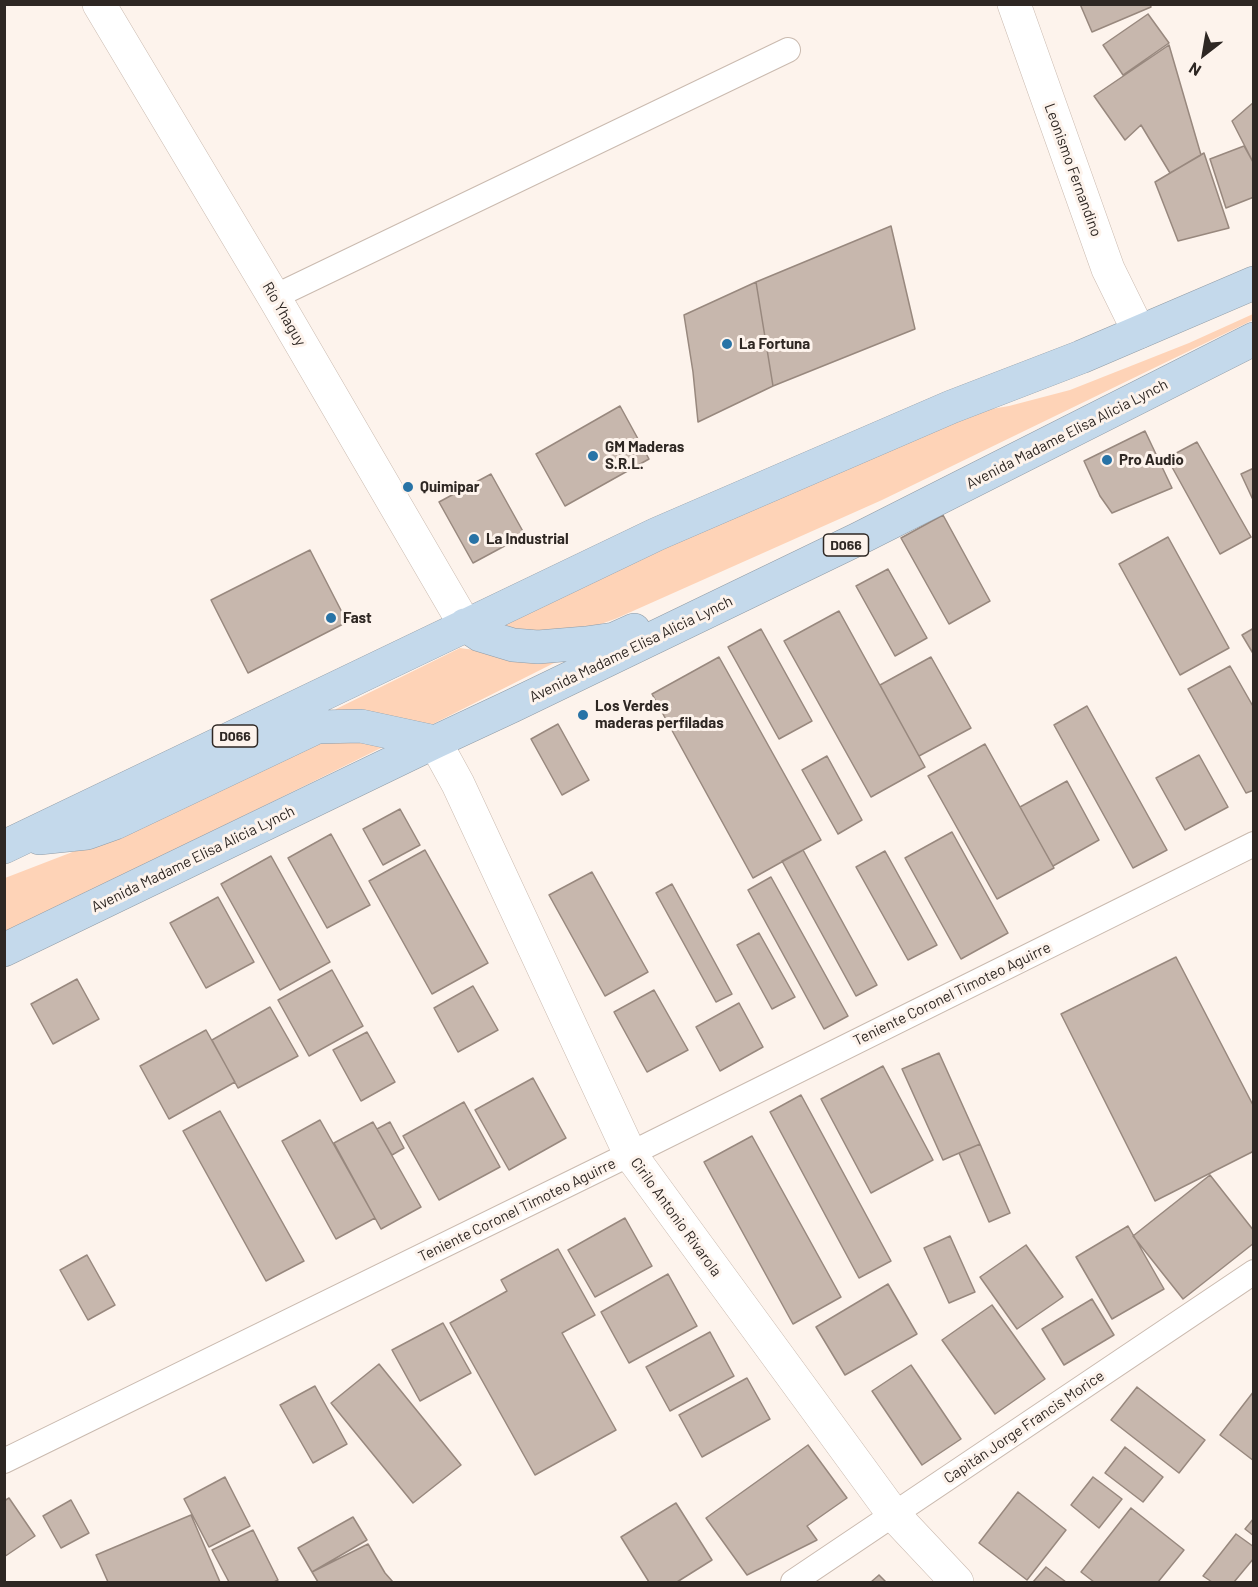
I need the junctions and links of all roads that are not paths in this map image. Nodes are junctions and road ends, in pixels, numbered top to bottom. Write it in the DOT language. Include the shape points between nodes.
graph roads {
  1 [pos="99,4"];
  2 [pos="1014,4"];
  3 [pos="788,50"];
  4 [pos="1254,283"];
  5 [pos="274,297"];
  6 [pos="1139,332"];
  7 [pos="1254,339"];
  8 [pos="858,539"];
  9 [pos="465,625"];
  10 [pos="435,742"];
  11 [pos="11,844"];
  12 [pos="1254,844"];
  13 [pos="4,950"];
  14 [pos="630,1154"];
  15 [pos="1254,1272"];
  16 [pos="4,1461"];
  17 [pos="894,1515"];
  18 [pos="793,1582"];
  19 [pos="957,1582"];
  1 -- 5 [label="street, Río Yhaguy"];
  2 -- 6 [label="street, Leonismo Fernandino" via="1108,269"];
  3 -- 5 [label="street"];
  4 -- 6 [label="highway, D066"];
  5 -- 9 [label="street, Río Yhaguy"];
  6 -- 9 [label="highway, D066" via="951,407 657,534"];
  7 -- 8 [label="highway, Avenida Madame Elisa Alicia Lynch / D066"];
  8 -- 9 [label="highway" via="814,547 614,639 538,647 513,645"];
  8 -- 10 [label="highway, Avenida Madame Elisa Alicia Lynch / D066"];
  9 -- 11 [label="highway, D066"];
  10 -- 11 [label="highway" via="361,726 317,727 87,833"];
  10 -- 13 [label="highway, Avenida Madame Elisa Alicia Lynch / D066"];
  10 -- 14 [label="street, Cirilo Antonio Rivarola"];
  12 -- 14 [label="street, Teniente Coronel Timoteo Aguirre"];
  14 -- 16 [label="street, Teniente Coronel Timoteo Aguirre"];
  14 -- 17 [label="street, Cirilo Antonio Rivarola"];
  15 -- 17 [label="street, Capitán Jorge Francis Morice"];
  17 -- 18 [label="street, Capitán Jorge Francis Morice"];
  17 -- 19 [label="street, Cirilo Antonio Rivarola"];
}
